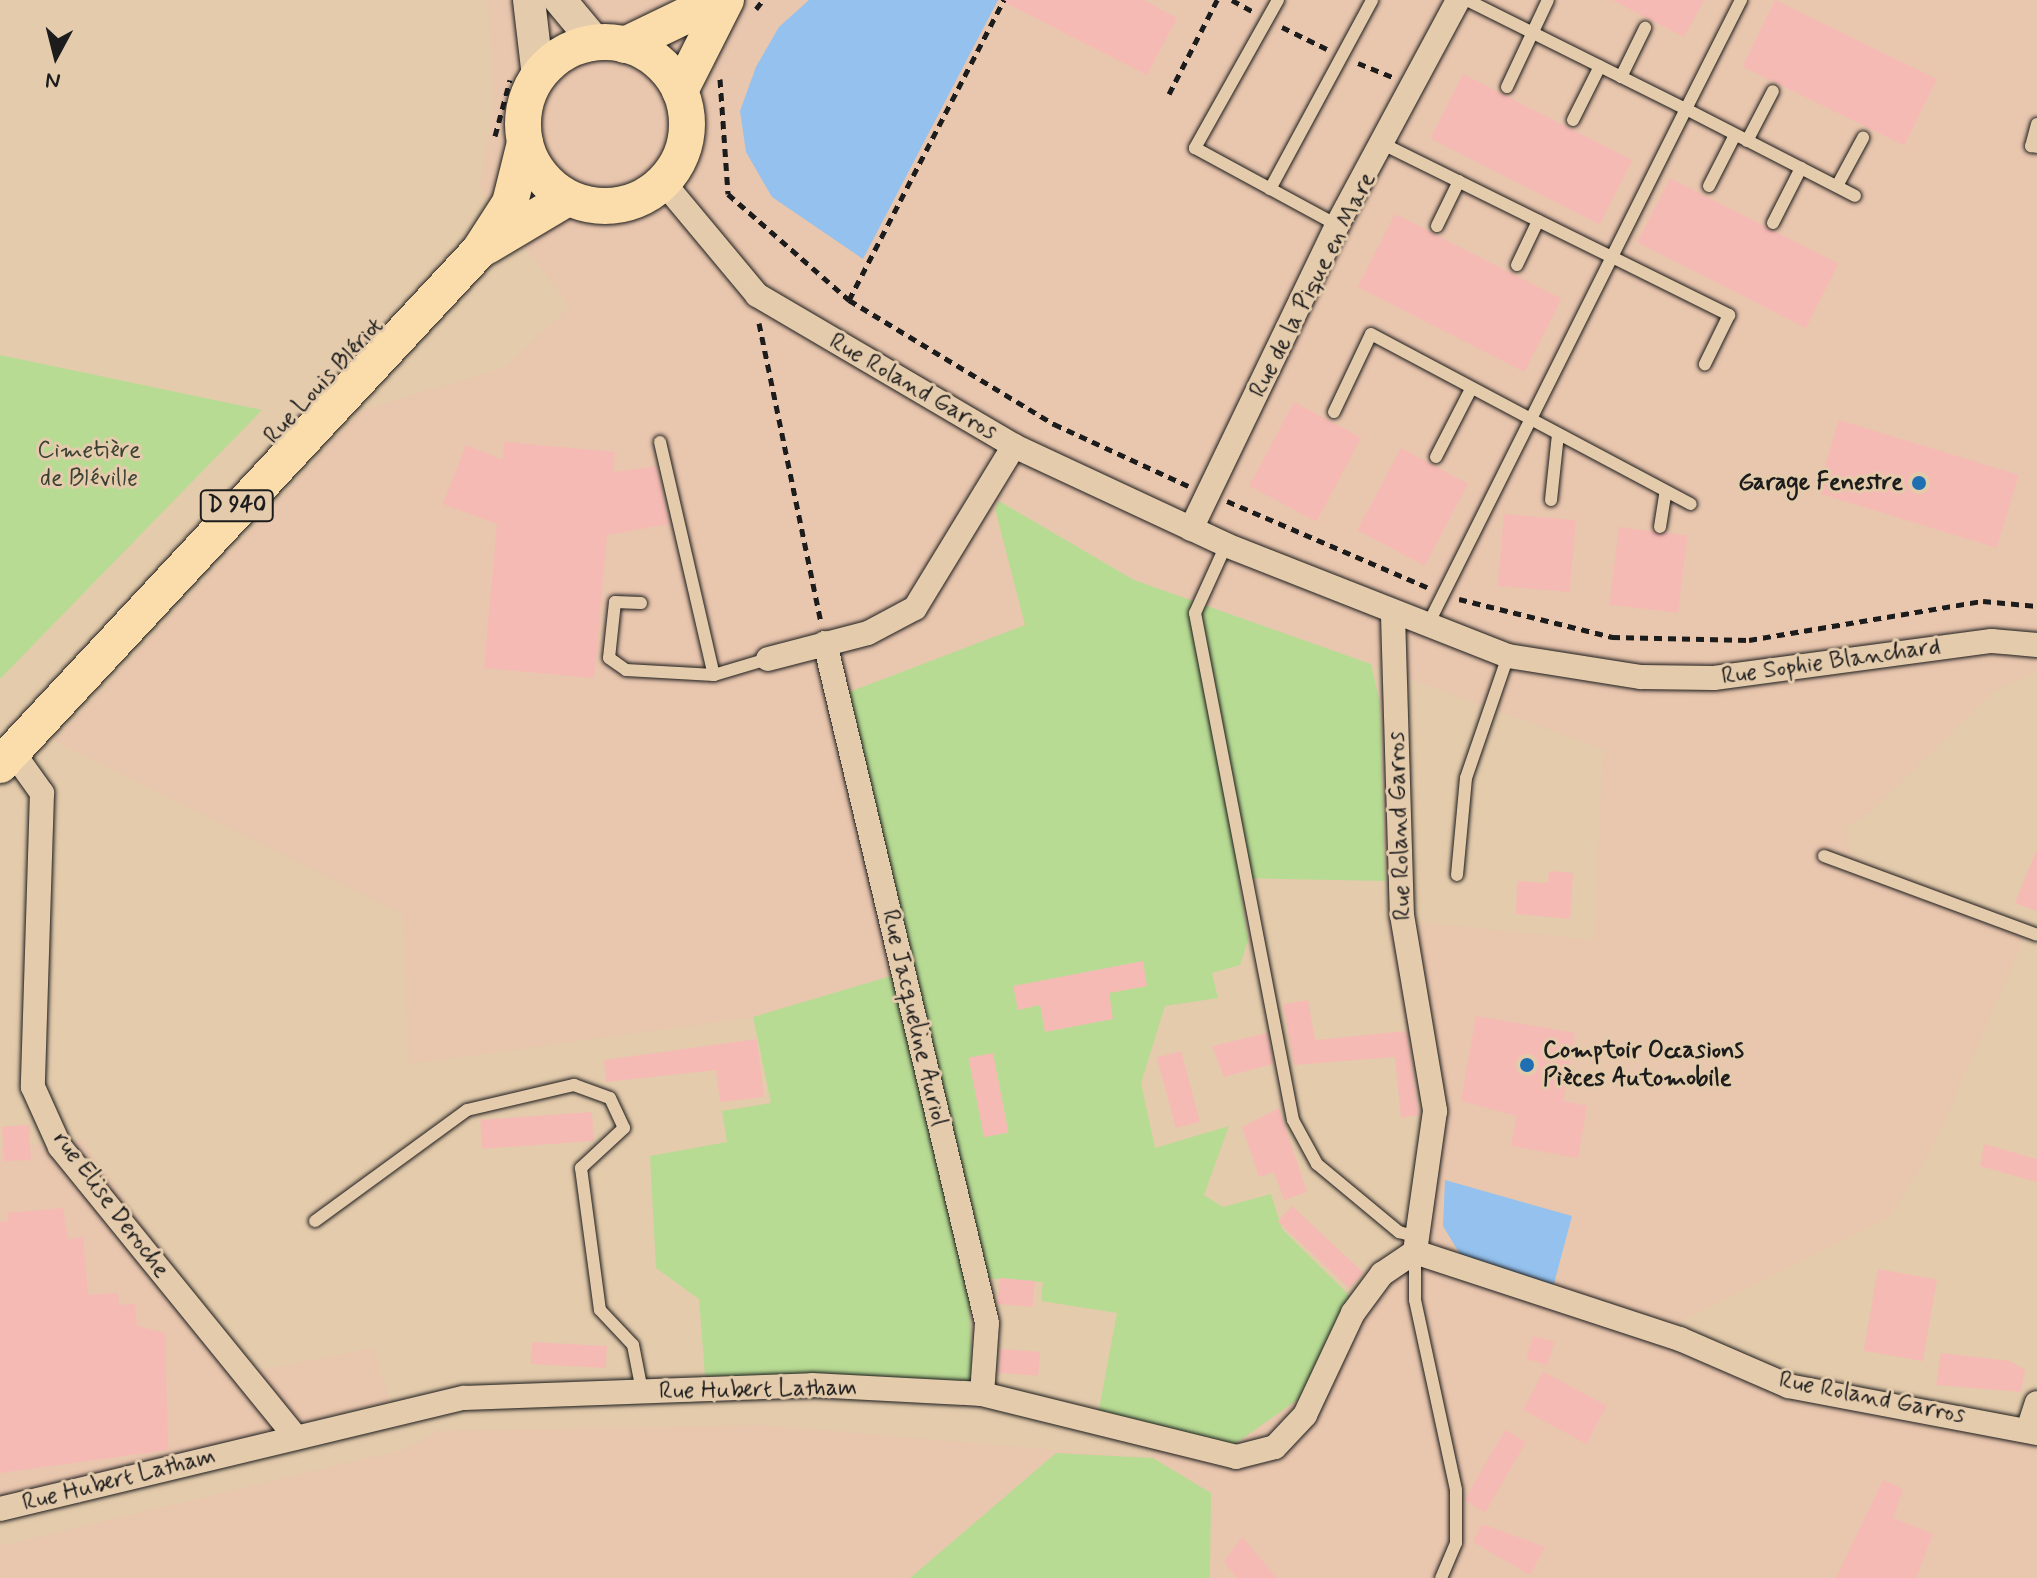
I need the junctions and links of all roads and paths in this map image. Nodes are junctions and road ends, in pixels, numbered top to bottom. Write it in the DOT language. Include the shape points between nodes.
graph roads {
  1 [pos="529,0"];
  2 [pos="560,0"];
  3 [pos="718,0"];
  4 [pos="726,0"];
  5 [pos="1004,0"];
  6 [pos="1217,0"];
  7 [pos="1232,0"];
  8 [pos="1278,0"];
  9 [pos="1372,0"];
  10 [pos="1458,0"];
  11 [pos="1467,0"];
  12 [pos="1548,0"];
  13 [pos="1741,0"];
  14 [pos="1268,19"];
  15 [pos="1645,28"];
  16 [pos="1532,33"];
  17 [pos="611,44"];
  18 [pos="1342,56"];
  19 [pos="718,62"];
  20 [pos="1600,66"];
  21 [pos="526,72"];
  22 [pos="1621,77"];
  23 [pos="1414,86"];
  24 [pos="1507,87"];
  25 [pos="680,91"];
  26 [pos="1773,91"];
  27 [pos="1169,94"];
  28 [pos="1686,109"];
  29 [pos="1573,120"];
  30 [pos="2037,124"];
  31 [pos="1741,138"];
  32 [pos="1863,138"];
  33 [pos="510,143"];
  34 [pos="1385,145"];
  35 [pos="2037,147"];
  36 [pos="1801,168"];
  37 [pos="1459,181"];
  38 [pos="663,182"];
  39 [pos="1709,186"];
  40 [pos="1837,186"];
  41 [pos="1270,189"];
  42 [pos="1855,196"];
  43 [pos="568,198"];
  44 [pos="1538,221"];
  45 [pos="1773,223"];
  46 [pos="1337,225"];
  47 [pos="1437,226"];
  48 [pos="479,251"];
  49 [pos="1612,257"];
  50 [pos="1517,265"];
  51 [pos="757,295"];
  52 [pos="849,300"];
  53 [pos="1705,364"];
  54 [pos="1471,389"];
  55 [pos="1334,412"];
  56 [pos="1530,421"];
  57 [pos="1558,435"];
  58 [pos="660,442"];
  59 [pos="1014,446"];
  60 [pos="1436,457"];
  61 [pos="1666,491"];
  62 [pos="1207,493"];
  63 [pos="1551,500"];
  64 [pos="1691,504"];
  65 [pos="1660,527"];
  66 [pos="1191,529"];
  67 [pos="1226,545"];
  68 [pos="1444,594"];
  69 [pos="641,603"];
  70 [pos="2037,606"];
  71 [pos="1393,615"];
  72 [pos="1427,626"];
  73 [pos="825,643"];
  74 [pos="2037,645"];
  75 [pos="1508,656"];
  76 [pos="768,659"];
  77 [pos="714,675"];
  78 [pos="6,758"];
  79 [pos="1824,856"];
  80 [pos="1457,875"];
  81 [pos="2037,935"];
  82 [pos="315,1221"];
  83 [pos="1416,1244"];
  84 [pos="642,1391"];
  85 [pos="982,1394"];
  86 [pos="2037,1403"];
  87 [pos="2033,1430"];
  88 [pos="296,1437"];
  89 [pos="0,1509"];
  90 [pos="1441,1578"];
  1 -- 21 [label="main road"];
  2 -- 17 [label="main road"];
  3 -- 17 [label="main road"];
  4 -- 25 [label="main road"];
  5 -- 52 [label="path"];
  6 -- 27 [label="path"];
  7 -- 14 [label="path"];
  8 -- 14 [label="lane"];
  9 -- 18 [label="lane"];
  10 -- 23 [label="street, Rue de la Pique en Mare"];
  11 -- 16 [label="lane"];
  12 -- 16 [label="lane"];
  13 -- 28 [label="lane"];
  14 -- 18 [label="path"];
  14 -- 41 [label="lane" via="1195,148"];
  15 -- 22 [label="lane"];
  16 -- 20 [label="lane"];
  16 -- 24 [label="lane"];
  17 -- 21 [label="main road" via="574,48"];
  17 -- 25 [label="main road" via="657,62"];
  18 -- 23 [label="path"];
  18 -- 41 [label="lane"];
  19 -- 52 [label="path" via="728,194"];
  20 -- 22 [label="lane"];
  20 -- 29 [label="lane"];
  21 -- 33 [label="path"];
  21 -- 33 [label="main road" via="527,98"];
  22 -- 28 [label="lane"];
  23 -- 34 [label="street, Rue de la Pique en Mare"];
  25 -- 38 [label="main road" via="687,129"];
  26 -- 31 [label="lane"];
  28 -- 31 [label="lane"];
  28 -- 49 [label="lane"];
  30 -- 35 [label="lane"];
  31 -- 36 [label="lane"];
  31 -- 39 [label="lane"];
  32 -- 40 [label="lane"];
  33 -- 43 [label="main road"];
  33 -- 48 [label="main road, Rue Louis Blériot / D 940" via="510,203"];
  34 -- 37 [label="lane"];
  34 -- 46 [label="street, Rue de la Pique en Mare"];
  36 -- 40 [label="lane"];
  36 -- 45 [label="lane"];
  37 -- 44 [label="lane"];
  37 -- 47 [label="lane"];
  38 -- 43 [label="main road" via="618,205"];
  38 -- 51 [label="street, Rue Roland Garros"];
  40 -- 42 [label="lane"];
  41 -- 46 [label="lane"];
  43 -- 48 [label="main road, Rue Louis Blériot / D 940"];
  44 -- 49 [label="lane"];
  44 -- 50 [label="lane"];
  46 -- 62 [label="street, Rue de la Pique en Mare"];
  48 -- 78 [label="main road, Rue Louis Blériot / D 940"];
  49 -- 53 [label="lane" via="1729,315"];
  49 -- 56 [label="lane"];
  51 -- 59 [label="street, Rue Roland Garros"];
  51 -- 73 [label="path" via="760,339"];
  52 -- 62 [label="path" via="1054,424"];
  54 -- 55 [label="lane" via="1371,334"];
  54 -- 56 [label="lane"];
  54 -- 60 [label="lane"];
  56 -- 57 [label="lane"];
  56 -- 68 [label="lane"];
  57 -- 61 [label="lane"];
  57 -- 63 [label="lane"];
  58 -- 77 [label="lane"];
  59 -- 66 [label="street, Rue Roland Garros"];
  59 -- 73 [label="street" via="915,608 868,633"];
  61 -- 64 [label="lane"];
  61 -- 65 [label="lane"];
  62 -- 66 [label="street, Rue de la Pique en Mare"];
  62 -- 68 [label="path"];
  66 -- 67 [label="street, Rue Roland Garros"];
  67 -- 71 [label="street, Rue Roland Garros"];
  67 -- 83 [label="lane" via="1195,613 1293,1120 1317,1164"];
  68 -- 70 [label="path" via="1612,637 1749,640 1983,601"];
  68 -- 72 [label="lane"];
  69 -- 77 [label="lane" via="615,602 609,658 626,670"];
  71 -- 72 [label="street, Rue Sophie Blanchard"];
  71 -- 83 [label="street, Rue Roland Garros" via="1402,915 1435,1111"];
  72 -- 75 [label="street, Rue Sophie Blanchard"];
  73 -- 76 [label="street"];
  73 -- 85 [label="street, Rue Jacqueline Auriol" via="987,1323"];
  74 -- 75 [label="street, Rue Sophie Blanchard" via="1992,641 1714,678 1641,677"];
  75 -- 80 [label="lane" via="1466,778"];
  76 -- 77 [label="lane"];
  78 -- 88 [label="street, rue Elise Deroche" via="42,793 33,1087 60,1147"];
  79 -- 81 [label="lane"];
  82 -- 84 [label="lane" via="467,1110 574,1085 602,1094 623,1112 624,1128 581,1168 600,1310 633,1345"];
  83 -- 85 [label="street, Rue Hubert Latham" via="1382,1274 1353,1313 1305,1415 1275,1447 1223,1455"];
  83 -- 87 [label="street, Rue Roland Garros" via="1680,1339 1788,1386"];
  83 -- 90 [label="lane" via="1415,1300 1456,1490 1456,1543"];
  84 -- 85 [label="street, Rue Hubert Latham" via="812,1385"];
  84 -- 88 [label="street, Rue Hubert Latham" via="464,1398"];
  86 -- 87 [label="street, Rue Roland Garros"];
  88 -- 89 [label="street, Rue Hubert Latham"];
}
